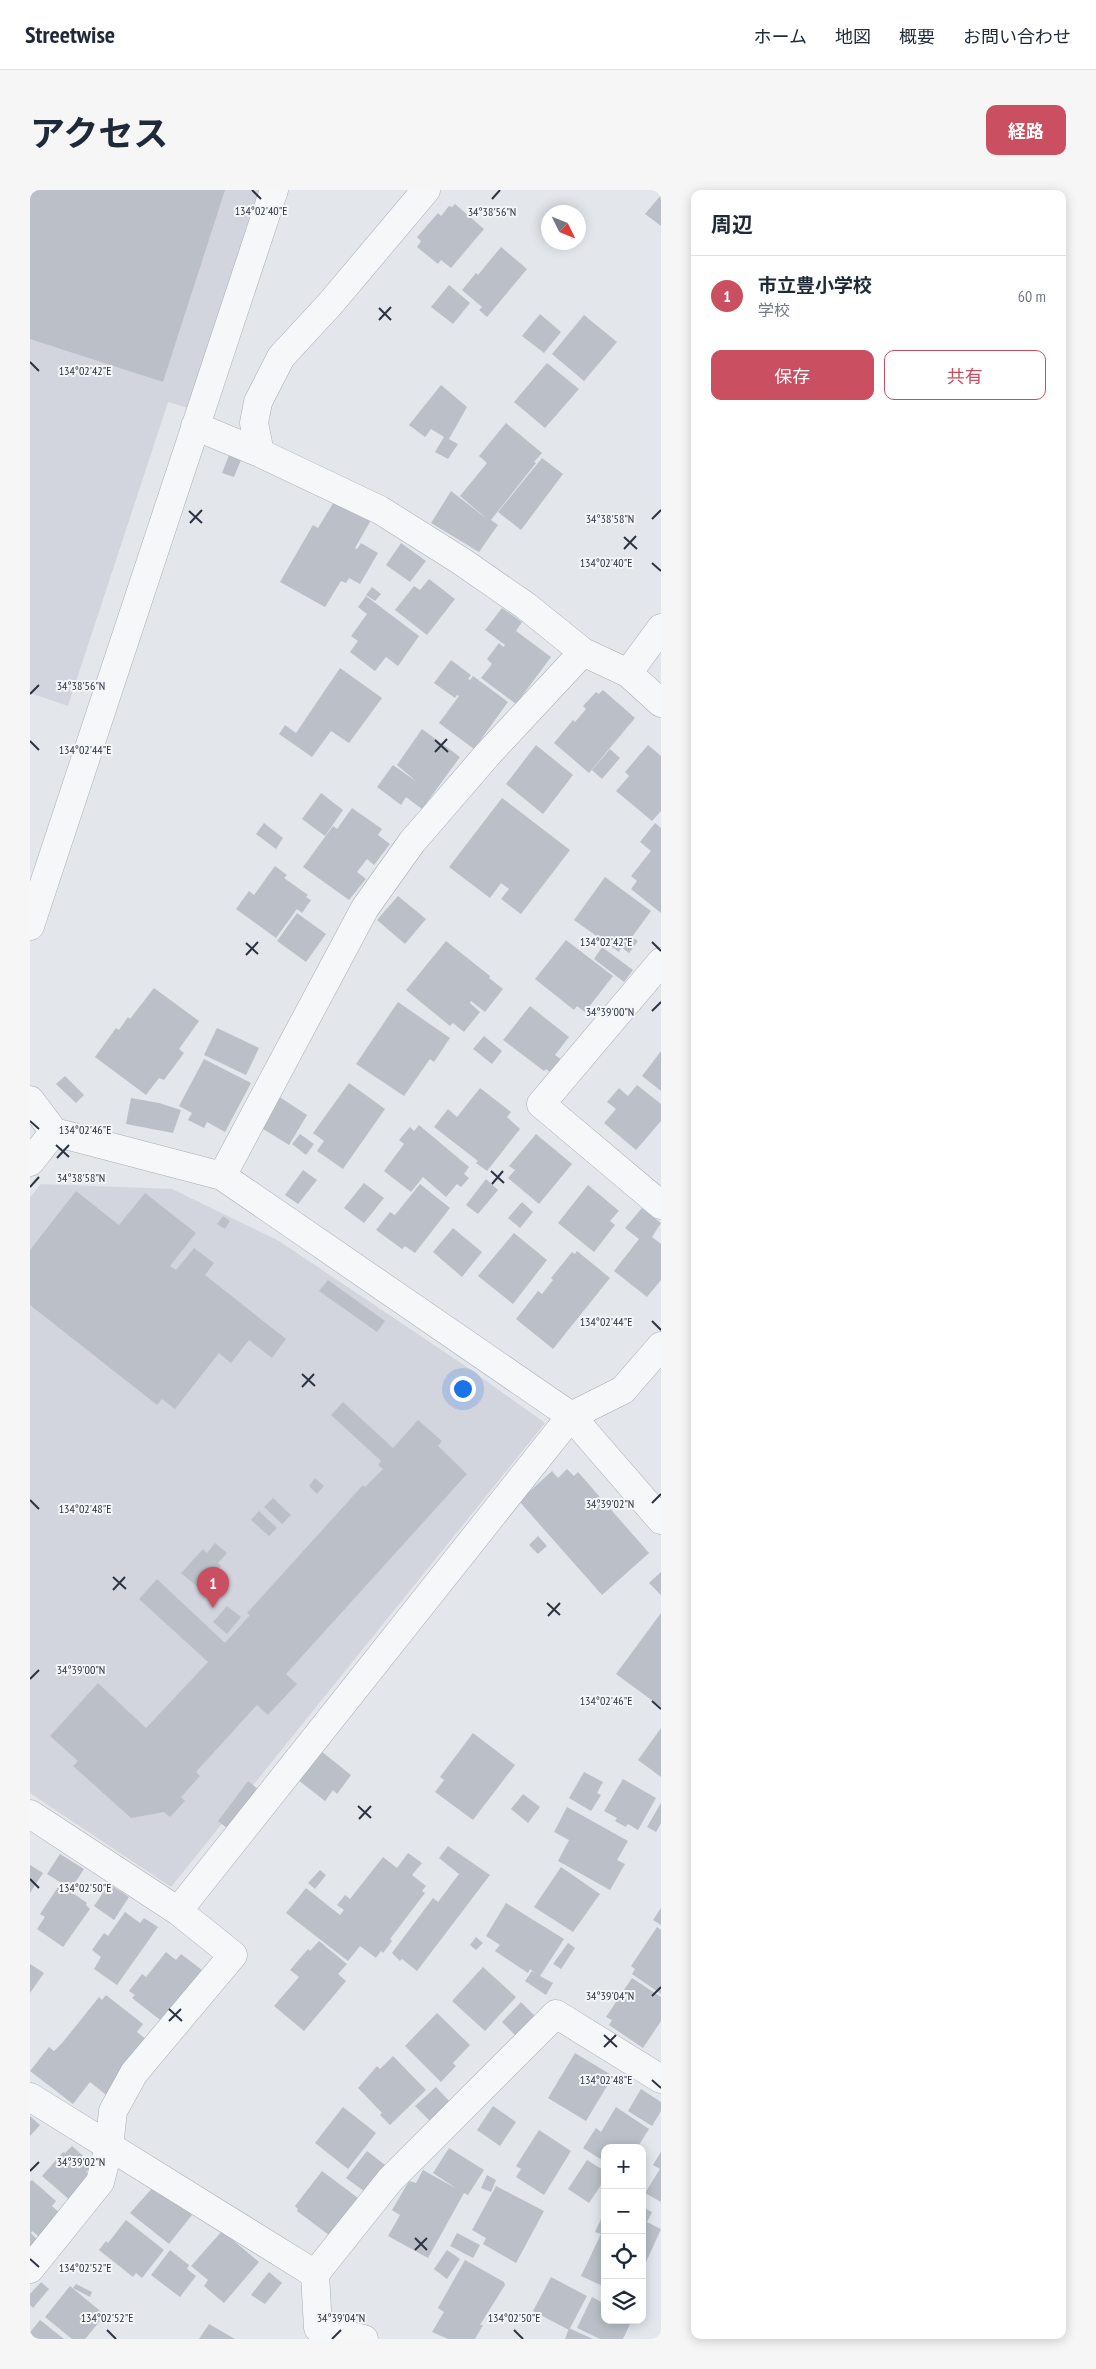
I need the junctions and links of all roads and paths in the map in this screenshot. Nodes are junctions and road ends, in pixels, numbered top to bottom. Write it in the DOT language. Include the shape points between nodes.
graph roads {
  1 [pos="274,190"];
  2 [pos="426,190"];
  3 [pos="195,426"];
  4 [pos="260,453"];
  5 [pos="661,628"];
  6 [pos="583,652"];
  7 [pos="628,673"];
  8 [pos="661,703"];
  9 [pos="30,926"];
  10 [pos="661,962"];
  11 [pos="30,1100"];
  12 [pos="54,1132"];
  13 [pos="30,1162"];
  14 [pos="222,1176"];
  15 [pos="661,1205"];
  16 [pos="661,1346"];
  17 [pos="571,1416"];
  18 [pos="661,1520"];
  19 [pos="30,1814"];
  20 [pos="178,1911"];
  21 [pos="661,2079"];
  22 [pos="30,2098"];
  23 [pos="109,2147"];
  24 [pos="30,2269"];
  25 [pos="315,2274"];
  26 [pos="364,2339"];
  1 -- 3 [label="street"];
  2 -- 4 [label="street" via="281,357 258,402 254,423"];
  3 -- 4 [label="street"];
  3 -- 9 [label="street"];
  4 -- 6 [label="street" via="380,510 526,606"];
  5 -- 7 [label="street"];
  6 -- 7 [label="street"];
  6 -- 14 [label="street" via="412,842 370,901"];
  7 -- 8 [label="street"];
  10 -- 15 [label="street" via="541,1104"];
  11 -- 12 [label="street"];
  12 -- 13 [label="street"];
  12 -- 14 [label="street"];
  14 -- 17 [label="street"];
  16 -- 17 [label="street" via="623,1390"];
  17 -- 18 [label="street"];
  17 -- 20 [label="street"];
  19 -- 20 [label="street"];
  20 -- 23 [label="street" via="233,1955 134,2073 113,2111"];
  21 -- 25 [label="street" via="556,2014 390,2180"];
  22 -- 23 [label="street"];
  23 -- 24 [label="street" via="100,2182"];
  23 -- 25 [label="street"];
  25 -- 26 [label="street" via="318,2328"];
}
